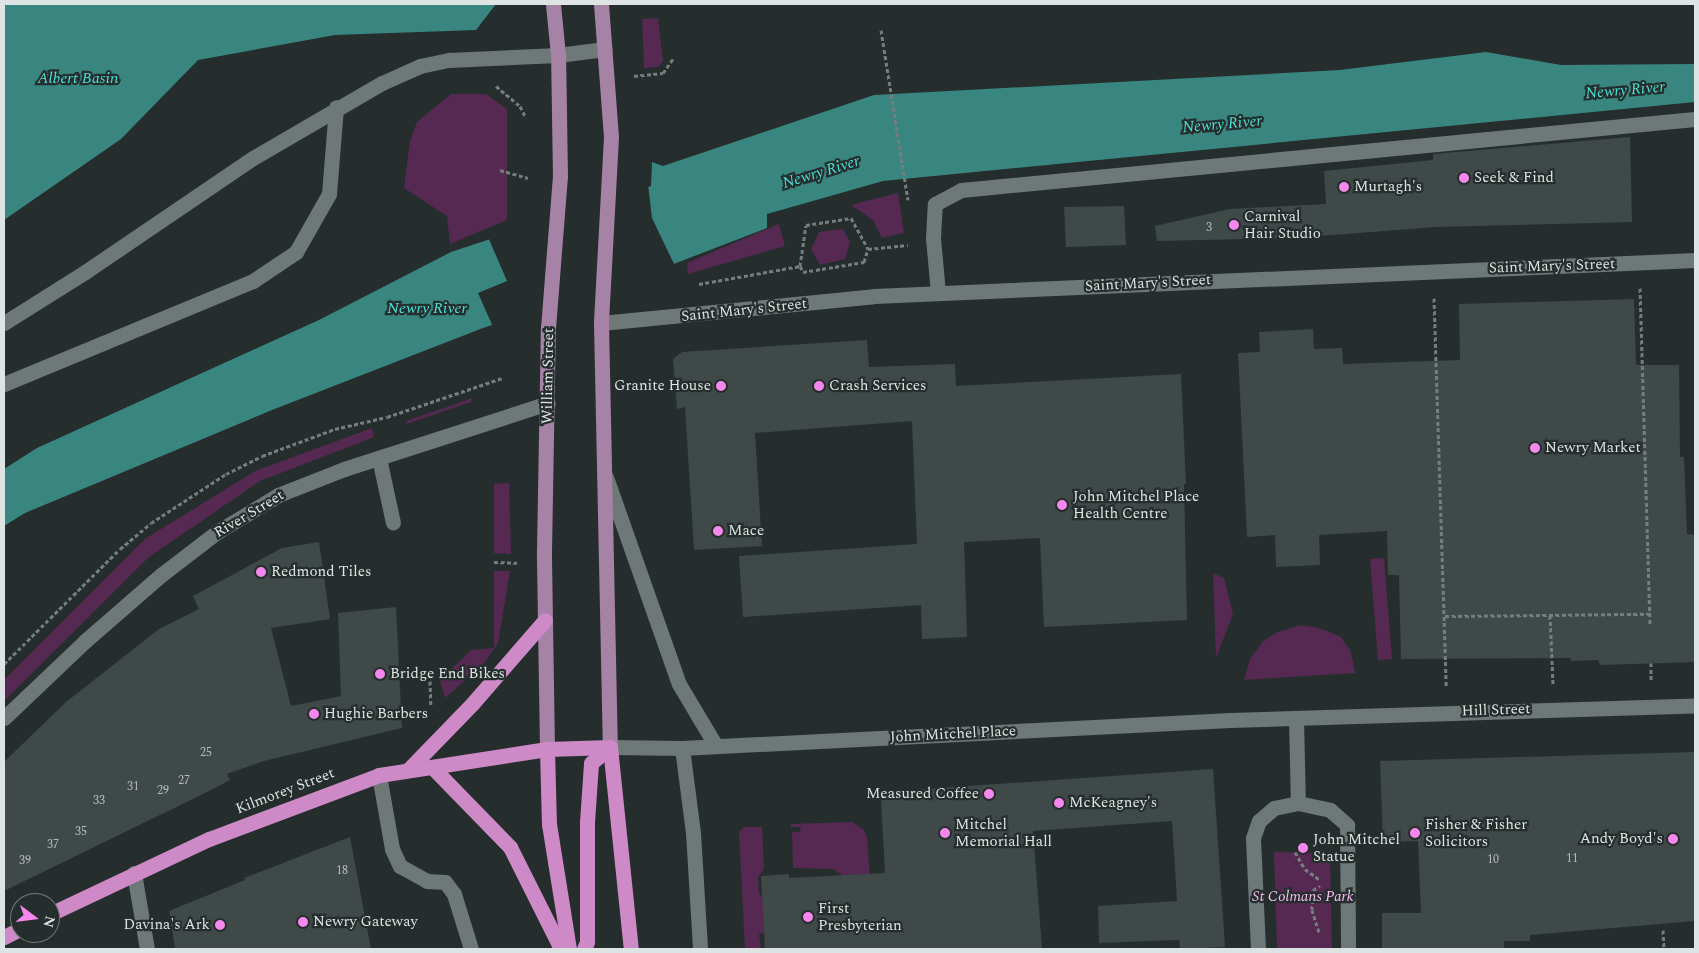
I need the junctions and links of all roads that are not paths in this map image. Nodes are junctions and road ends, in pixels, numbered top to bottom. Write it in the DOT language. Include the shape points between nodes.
graph roads {
  1 [pos="553,4"];
  2 [pos="600,4"];
  3 [pos="604,49"];
  4 [pos="558,55"];
  5 [pos="336,107"];
  6 [pos="1695,119"];
  7 [pos="1695,260"];
  8 [pos="938,293"];
  9 [pos="601,315"];
  10 [pos="4,323"];
  11 [pos="4,384"];
  12 [pos="548,403"];
  13 [pos="379,458"];
  14 [pos="602,466"];
  15 [pos="393,523"];
  16 [pos="546,620"];
  17 [pos="1695,705"];
  18 [pos="4,718"];
  19 [pos="1296,718"];
  20 [pos="716,746"];
  21 [pos="610,747"];
  22 [pos="682,748"];
  23 [pos="547,749"];
  24 [pos="432,767"];
  25 [pos="408,770"];
  26 [pos="379,775"];
  27 [pos="1298,803"];
  28 [pos="134,873"];
  29 [pos="60,909"];
  30 [pos="146,949"];
  31 [pos="472,949"];
  32 [pos="561,949"];
  33 [pos="569,949"];
  34 [pos="584,949"];
  35 [pos="632,949"];
  36 [pos="700,949"];
  37 [pos="1258,949"];
  38 [pos="1348,949"];
  1 -- 4 [label="main road, William Street"];
  2 -- 3 [label="main road"];
  3 -- 4 [label="street"];
  3 -- 9 [label="main road" via="611,137"];
  4 -- 5 [label="street" via="486,58 420,66"];
  4 -- 12 [label="main road, William Street" via="560,177 548,328"];
  5 -- 10 [label="street" via="253,158"];
  5 -- 11 [label="street" via="329,194 296,252 253,281"];
  6 -- 8 [label="street" via="961,190 935,204 933,238"];
  7 -- 8 [label="street, Saint Mary's Street"];
  8 -- 9 [label="street, Saint Mary's Street"];
  9 -- 14 [label="main road"];
  12 -- 13 [label="street, River Street"];
  12 -- 16 [label="main road, William Street"];
  13 -- 15 [label="street"];
  13 -- 18 [label="street, River Street" via="278,495 216,532 85,640"];
  14 -- 20 [label="street" via="678,684"];
  14 -- 21 [label="main road"];
  16 -- 23 [label="main road, William Street"];
  16 -- 25 [label="highway"];
  17 -- 19 [label="street, Hill Street"];
  19 -- 20 [label="street, John Mitchel Place"];
  19 -- 27 [label="street"];
  20 -- 22 [label="street, John Mitchel Place"];
  21 -- 22 [label="street, John Mitchel Place"];
  21 -- 23 [label="highway, Kilmorey Street"];
  21 -- 34 [label="highway" via="591,763 587,822 587,942"];
  21 -- 35 [label="highway"];
  22 -- 36 [label="street" via="693,833"];
  23 -- 24 [label="highway, Kilmorey Street"];
  23 -- 33 [label="highway" via="549,824"];
  24 -- 25 [label="highway, Kilmorey Street"];
  24 -- 32 [label="highway" via="510,848"];
  25 -- 26 [label="highway, Kilmorey Street"];
  26 -- 28 [label="highway, Kilmorey Street" via="209,839"];
  26 -- 31 [label="street" via="392,849 400,866 427,881 445,882 454,894"];
  27 -- 37 [label="street" via="1274,808 1259,821 1253,838"];
  27 -- 38 [label="street" via="1330,810 1347,824"];
  28 -- 29 [label="highway, Kilmorey Street"];
  28 -- 30 [label="street"];
}
